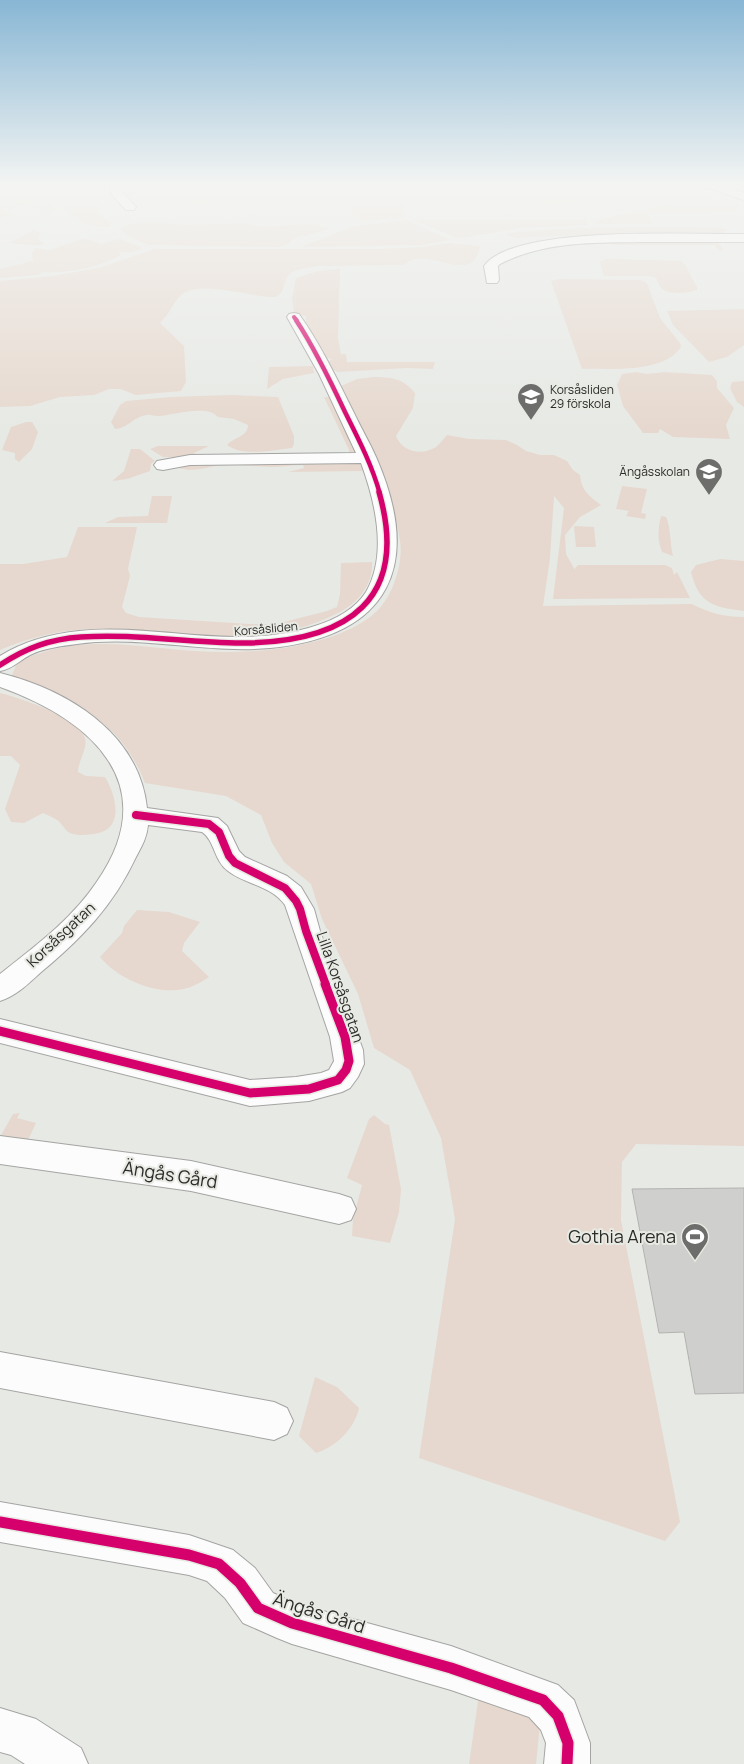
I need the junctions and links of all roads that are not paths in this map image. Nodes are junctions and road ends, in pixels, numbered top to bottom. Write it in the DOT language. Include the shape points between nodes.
graph roads {
  1 [pos="492,265"];
  2 [pos="492,280"];
  3 [pos="294,316"];
  4 [pos="368,458"];
  5 [pos="163,465"];
  6 [pos="0,665"];
  7 [pos="0,680"];
  8 [pos="136,815"];
  9 [pos="0,990"];
  10 [pos="0,1031"];
  11 [pos="0,1150"];
  12 [pos="339,1209"];
  13 [pos="0,1370"];
  14 [pos="274,1421"];
  15 [pos="0,1522"];
  16 [pos="0,1730"];
  17 [pos="65,1764"];
  18 [pos="567,1764"];
  1 -- 2 [label="street"];
  3 -- 4 [label="street, Korsåsliden" via="329,377"];
  4 -- 5 [label="street" via="190,460"];
  4 -- 6 [label="street, Korsåsliden" via="375,473 384,514 386,560 378,591 351,618 305,636 257,643 75,637 24,650"];
  7 -- 8 [label="street, Korsåsgatan" via="60,704 111,744 131,783"];
  8 -- 9 [label="street, Korsåsgatan" via="134,834 100,899 61,938"];
  8 -- 10 [label="street, Lilla Korsåsgatan" via="209,824 222,835 234,863 293,893 303,912 306,931 345,1037 349,1064 344,1072 328,1085 250,1093"];
  11 -- 12 [label="street, Ängås Gård" via="190,1176"];
  13 -- 14 [label="street"];
  15 -- 18 [label="street, Ängås Gård" via="190,1555 219,1564 240,1583 258,1608 292,1623 451,1668 543,1700 558,1716 568,1744"];
  16 -- 17 [label="street" via="20,1735"];
}
